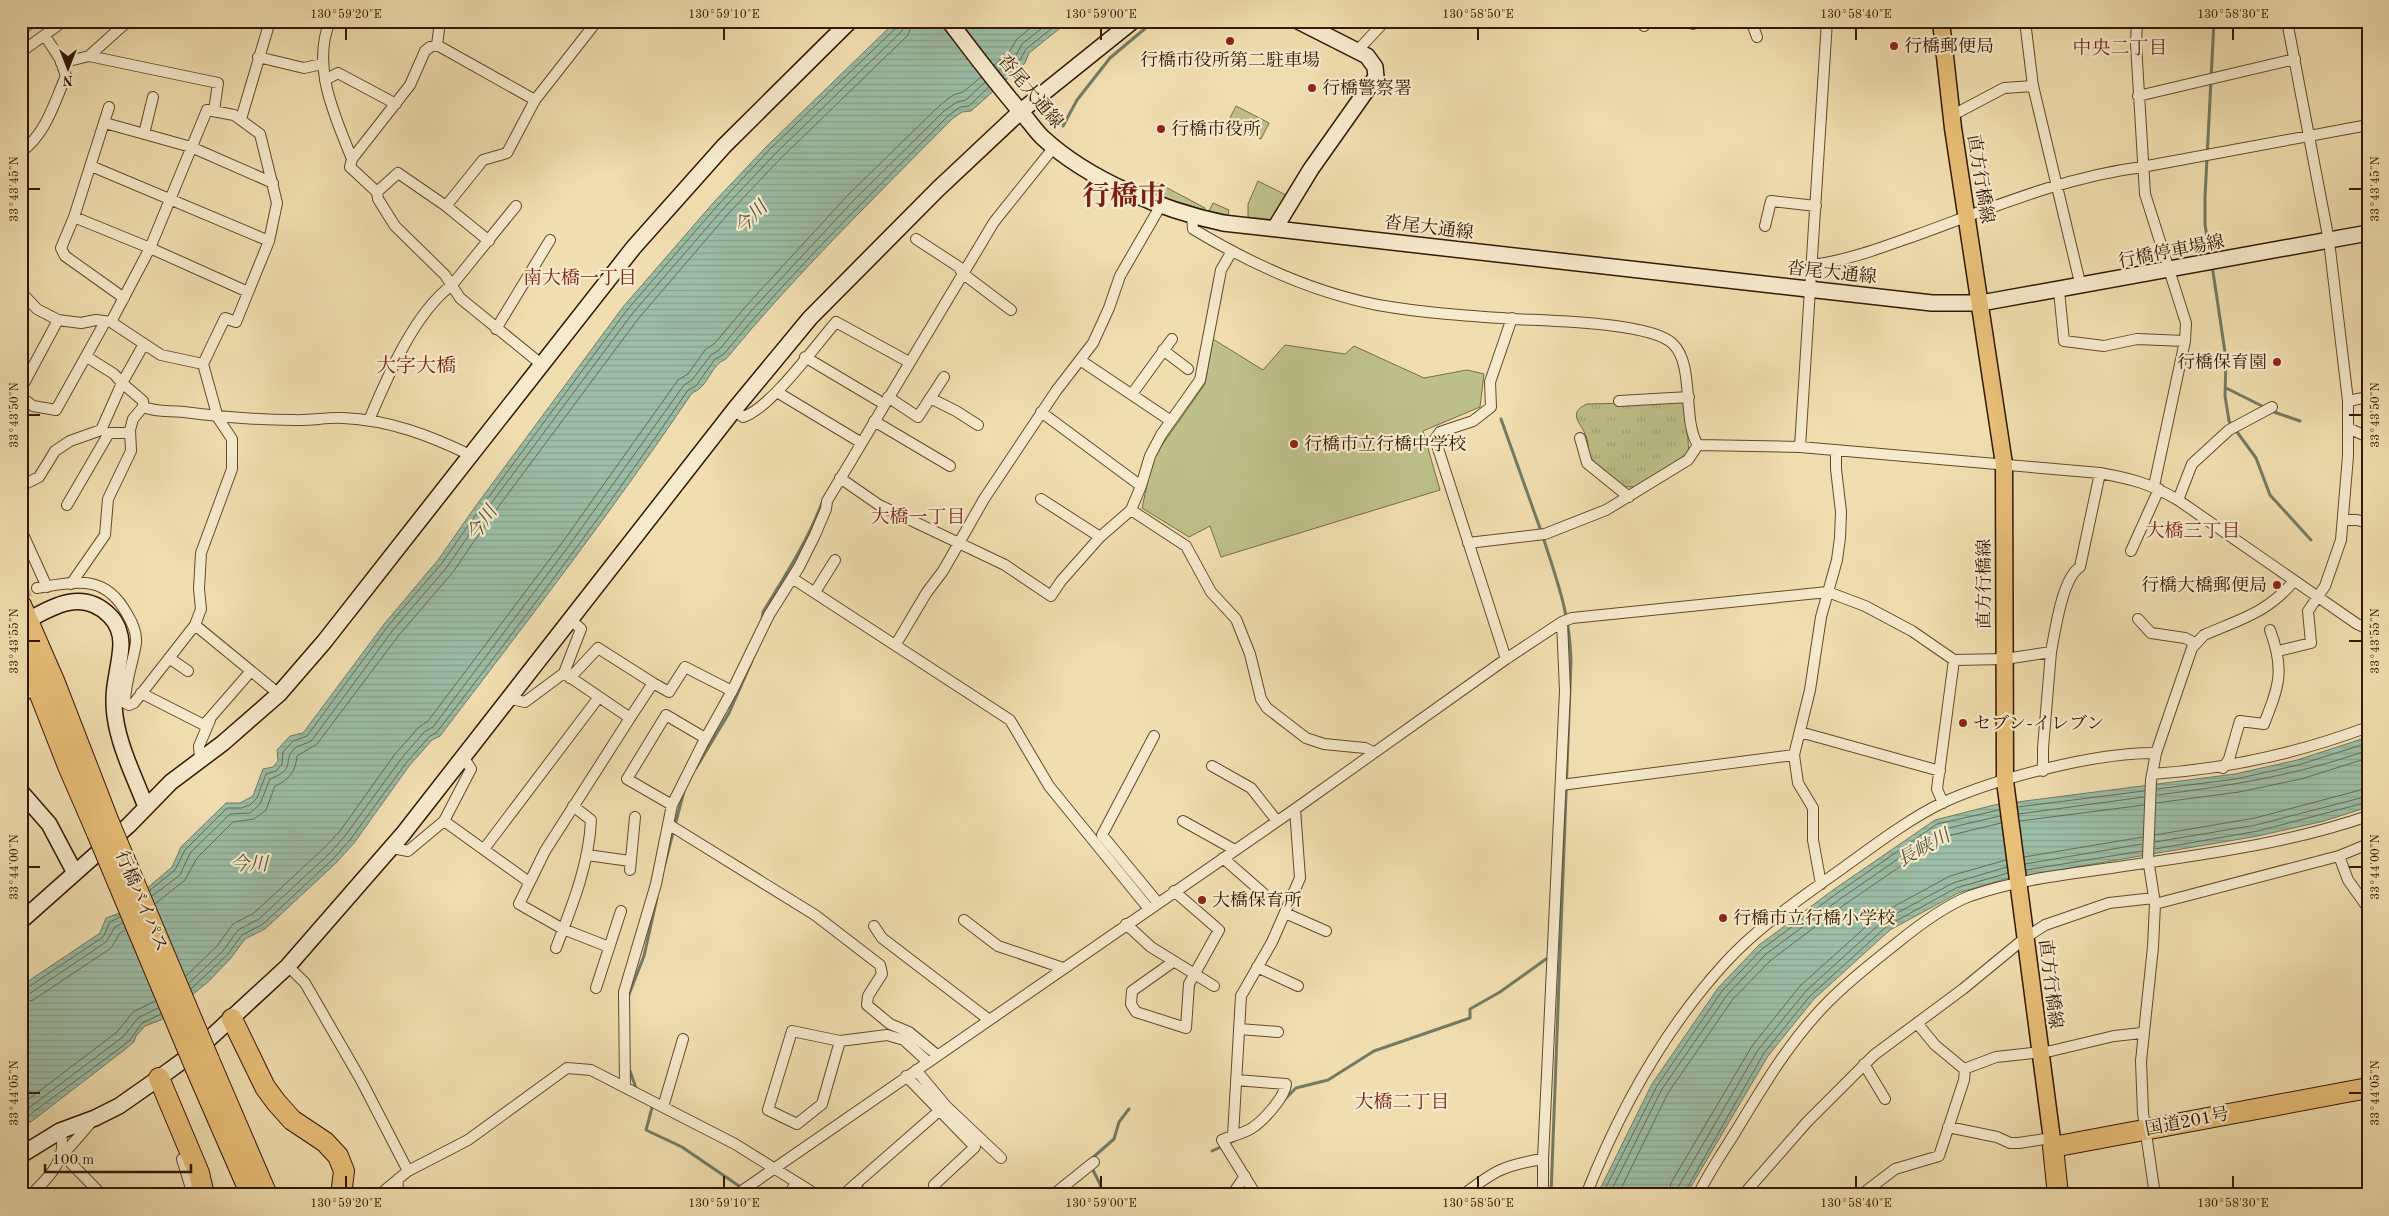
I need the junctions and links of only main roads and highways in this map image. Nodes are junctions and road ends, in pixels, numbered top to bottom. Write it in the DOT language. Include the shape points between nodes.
graph roads {
  1 [pos="1941,21"];
  2 [pos="24,613"];
  3 [pos="21,646"];
  4 [pos="30,690"];
  5 [pos="103,829"];
  6 [pos="232,1020"];
  7 [pos="203,1064"];
  8 [pos="160,1078"];
  9 [pos="2368,1088"];
  10 [pos="2052,1143"];
  11 [pos="204,1195"];
  12 [pos="251,1195"];
  13 [pos="267,1195"];
  14 [pos="341,1195"];
  15 [pos="2058,1195"];
  1 -- 10 [label="main road, 直方行橋線" via="1951,116 2004,464 2006,787"];
  2 -- 5 [label="highway, 行橋バイパス" via="55,683"];
  3 -- 4 [label="highway, 行橋バイパス"];
  4 -- 5 [label="highway, 行橋バイパス"];
  5 -- 7 [label="highway, 行橋バイパス, bridge"];
  6 -- 14 [label="highway" via="265,1087 276,1102 292,1120 325,1142 338,1156 344,1171"];
  7 -- 12 [label="highway, 行橋バイパス"];
  7 -- 13 [label="highway, 行橋バイパス"];
  8 -- 11 [label="highway" via="199,1173"];
  9 -- 10 [label="highway, 国道201号"];
  10 -- 15 [label="highway"];
}
